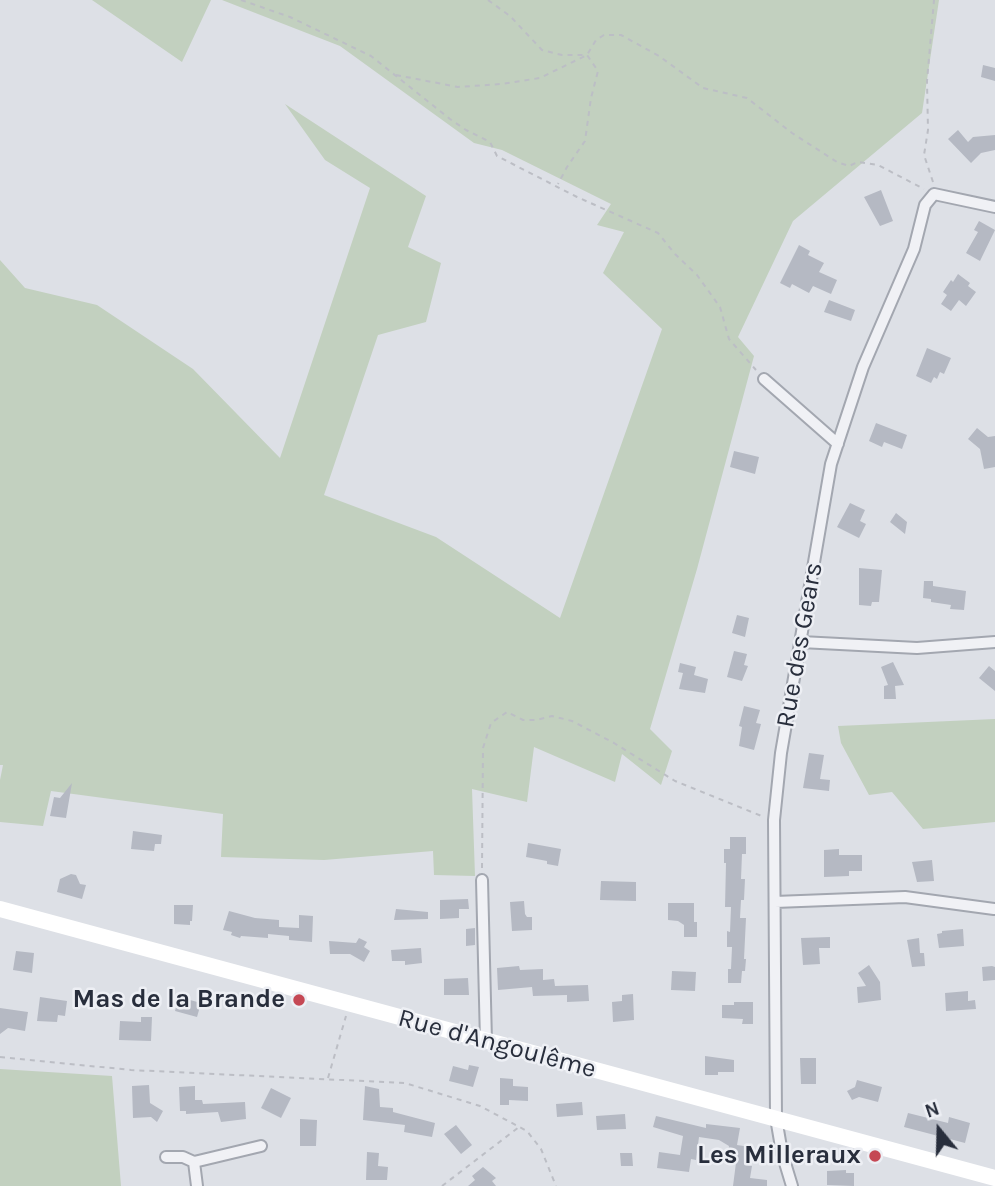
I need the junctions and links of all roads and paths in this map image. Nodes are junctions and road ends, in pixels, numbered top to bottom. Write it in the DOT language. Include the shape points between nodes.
graph roads {
  1 [pos="241,0"];
  2 [pos="488,0"];
  3 [pos="934,0"];
  4 [pos="587,55"];
  5 [pos="396,75"];
  6 [pos="558,186"];
  7 [pos="934,194"];
  8 [pos="995,207"];
  9 [pos="764,379"];
  10 [pos="838,444"];
  11 [pos="801,642"];
  12 [pos="995,642"];
  13 [pos="774,820"];
  14 [pos="482,880"];
  15 [pos="775,901"];
  16 [pos="0,909"];
  17 [pos="994,909"];
  18 [pos="350,1003"];
  19 [pos="486,1041"];
  20 [pos="0,1058"];
  21 [pos="327,1079"];
  22 [pos="776,1118"];
  23 [pos="519,1126"];
  24 [pos="261,1146"];
  25 [pos="166,1157"];
  26 [pos="194,1162"];
  27 [pos="995,1178"];
  28 [pos="197,1186"];
  29 [pos="442,1186"];
  30 [pos="556,1186"];
  31 [pos="792,1186"];
  1 -- 5 [label="path" via="290,17 371,56"];
  2 -- 4 [label="path" via="542,50"];
  3 -- 7 [label="path" via="924,155"];
  4 -- 5 [label="path" via="540,78 501,85 458,87"];
  4 -- 6 [label="path" via="598,71 584,141"];
  4 -- 7 [label="path" via="604,35 621,35 703,88 747,98 837,162 878,165"];
  5 -- 6 [label="path" via="458,125 490,142 497,156"];
  6 -- 9 [label="path" via="658,233 697,275 720,307 729,339"];
  7 -- 8 [label="street"];
  7 -- 10 [label="street, Rue des Gears" via="925,205 914,249 863,367"];
  9 -- 10 [label="street"];
  10 -- 11 [label="street, Rue des Gears"];
  11 -- 12 [label="street" via="917,648"];
  11 -- 13 [label="street, Rue des Gears"];
  13 -- 14 [label="path" via="675,780 572,722 552,716 523,720 508,712 491,723 484,748"];
  13 -- 15 [label="street, Rue des Gears"];
  14 -- 19 [label="street"];
  15 -- 17 [label="street" via="905,897"];
  15 -- 22 [label="street, Rue des Gears"];
  16 -- 18 [label="street, Rue d'Angoulême"];
  18 -- 19 [label="street, Rue d'Angoulême"];
  18 -- 21 [label="path"];
  19 -- 22 [label="street, Rue d'Angoulême"];
  20 -- 21 [label="path" via="131,1070"];
  21 -- 23 [label="path" via="405,1083 480,1106"];
  22 -- 27 [label="street, Rue d'Angoulême"];
  22 -- 31 [label="street, Rue des Gears"];
  23 -- 29 [label="path"];
  23 -- 30 [label="path" via="541,1149"];
  24 -- 26 [label="street"];
  25 -- 26 [label="street"];
  26 -- 28 [label="street"];
}
